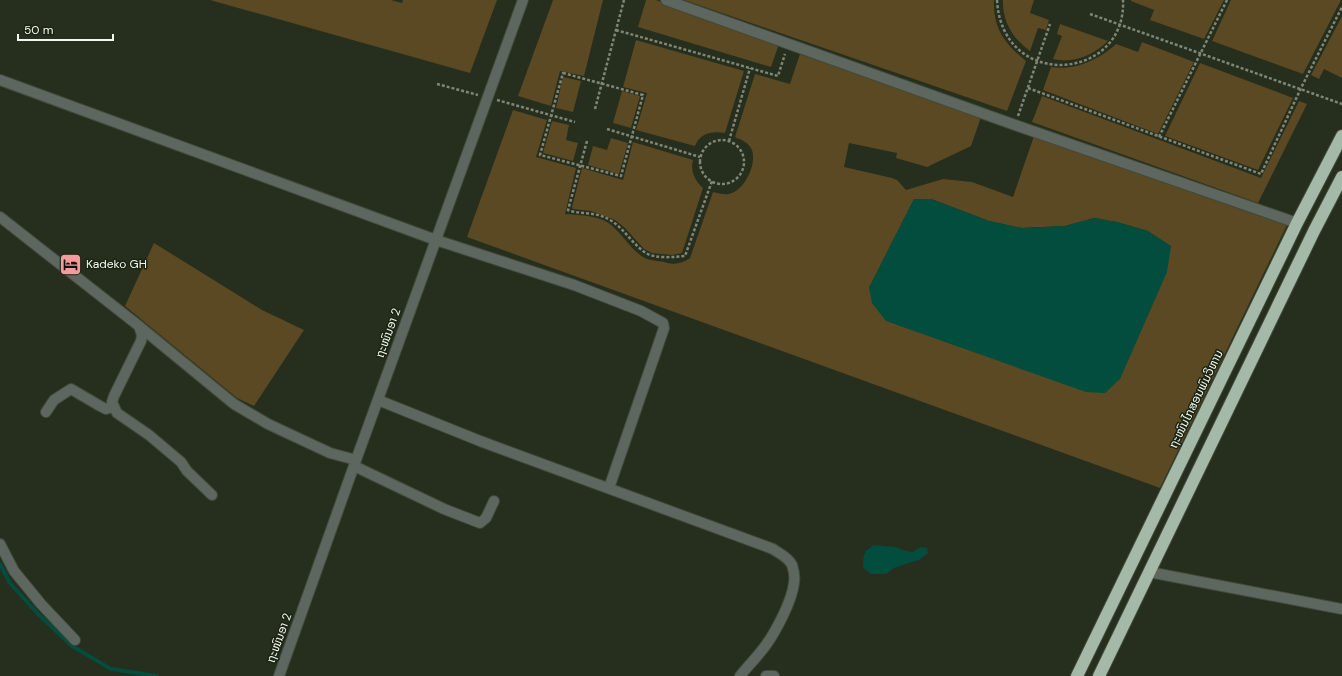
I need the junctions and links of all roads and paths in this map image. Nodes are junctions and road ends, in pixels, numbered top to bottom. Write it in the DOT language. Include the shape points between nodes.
graph roads {
  1 [pos="523,0"];
  2 [pos="624,0"];
  3 [pos="666,0"];
  4 [pos="997,0"];
  5 [pos="1123,0"];
  6 [pos="1227,0"];
  7 [pos="1342,7"];
  8 [pos="1090,14"];
  9 [pos="1050,24"];
  10 [pos="1119,24"];
  11 [pos="616,30"];
  12 [pos="789,44"];
  13 [pos="1201,53"];
  14 [pos="1037,61"];
  15 [pos="750,68"];
  16 [pos="0,80"];
  17 [pos="437,84"];
  18 [pos="601,84"];
  19 [pos="1028,88"];
  20 [pos="1301,88"];
  21 [pos="488,98"];
  22 [pos="1342,104"];
  23 [pos="595,109"];
  24 [pos="551,115"];
  25 [pos="575,122"];
  26 [pos="1015,125"];
  27 [pos="607,129"];
  28 [pos="632,136"];
  29 [pos="1342,136"];
  30 [pos="1159,137"];
  31 [pos="587,141"];
  32 [pos="729,141"];
  33 [pos="700,157"];
  34 [pos="580,165"];
  35 [pos="1342,177"];
  36 [pos="712,181"];
  37 [pos="0,217"];
  38 [pos="1297,223"];
  39 [pos="436,240"];
  40 [pos="139,326"];
  41 [pos="378,400"];
  42 [pos="113,407"];
  43 [pos="46,412"];
  44 [pos="355,463"];
  45 [pos="609,488"];
  46 [pos="212,495"];
  47 [pos="494,501"];
  48 [pos="0,544"];
  49 [pos="1149,572"];
  50 [pos="1342,609"];
  51 [pos="75,640"];
  52 [pos="279,676"];
  53 [pos="740,676"];
  54 [pos="766,676"];
  55 [pos="774,676"];
  56 [pos="1078,676"];
  57 [pos="1099,676"];
  1 -- 21 [label="street, ຖະໜົນອາ 2"];
  2 -- 11 [label="path"];
  3 -- 12 [label="street"];
  4 -- 14 [label="path" via="998,14 1011,43 1023,54"];
  5 -- 10 [label="path"];
  6 -- 13 [label="path"];
  7 -- 20 [label="path"];
  8 -- 10 [label="path"];
  9 -- 14 [label="path"];
  10 -- 13 [label="path"];
  10 -- 14 [label="path" via="1112,39 1086,60 1070,65 1053,65"];
  11 -- 15 [label="path"];
  11 -- 18 [label="path"];
  12 -- 15 [label="path" via="778,76"];
  12 -- 26 [label="street"];
  13 -- 20 [label="path"];
  13 -- 30 [label="path"];
  14 -- 19 [label="path"];
  15 -- 32 [label="path"];
  16 -- 39 [label="street"];
  17 -- 21 [label="path"];
  18 -- 23 [label="path"];
  18 -- 24 [label="path" via="562,73"];
  18 -- 28 [label="path" via="643,95"];
  19 -- 26 [label="path"];
  19 -- 30 [label="path"];
  20 -- 22 [label="path"];
  20 -- 30 [label="path" via="1261,174"];
  21 -- 24 [label="path"];
  21 -- 39 [label="street, ຖະໜົນອາ 2"];
  24 -- 25 [label="path"];
  24 -- 34 [label="path" via="540,154"];
  26 -- 38 [label="street"];
  27 -- 28 [label="path"];
  28 -- 33 [label="path"];
  28 -- 34 [label="path" via="621,176"];
  29 -- 38 [label="highway, ຖະໜົນໄກສອນພົມວິຫານ"];
  31 -- 34 [label="path"];
  32 -- 33 [label="path" via="714,141 703,150"];
  32 -- 36 [label="path" via="735,144 743,156 742,170 733,181 719,184"];
  33 -- 36 [label="path" via="702,171"];
  34 -- 36 [label="path" via="568,210 609,219 647,254 670,258 686,256"];
  35 -- 49 [label="highway"];
  37 -- 40 [label="street"];
  38 -- 56 [label="highway, ຖະໜົນໄກສອນພົມວິຫານ"];
  39 -- 41 [label="street, ຖະໜົນອາ 2"];
  39 -- 45 [label="street" via="574,285 641,311 663,323 664,328"];
  40 -- 42 [label="street" via="141,341 114,396"];
  40 -- 44 [label="street" via="234,404 268,424"];
  41 -- 44 [label="street, ຖະໜົນອາ 2"];
  41 -- 45 [label="street" via="480,441"];
  42 -- 43 [label="street" via="106,409 71,390 54,400"];
  42 -- 46 [label="street" via="181,462"];
  44 -- 47 [label="street" via="444,509 480,523 486,518"];
  44 -- 52 [label="street, ຖະໜົນອາ 2"];
  45 -- 53 [label="street" via="773,549 787,558 794,574 789,600 766,646"];
  48 -- 51 [label="street" via="14,571"];
  49 -- 50 [label="street"];
  49 -- 57 [label="highway"];
  54 -- 55 [label="street"];
}
